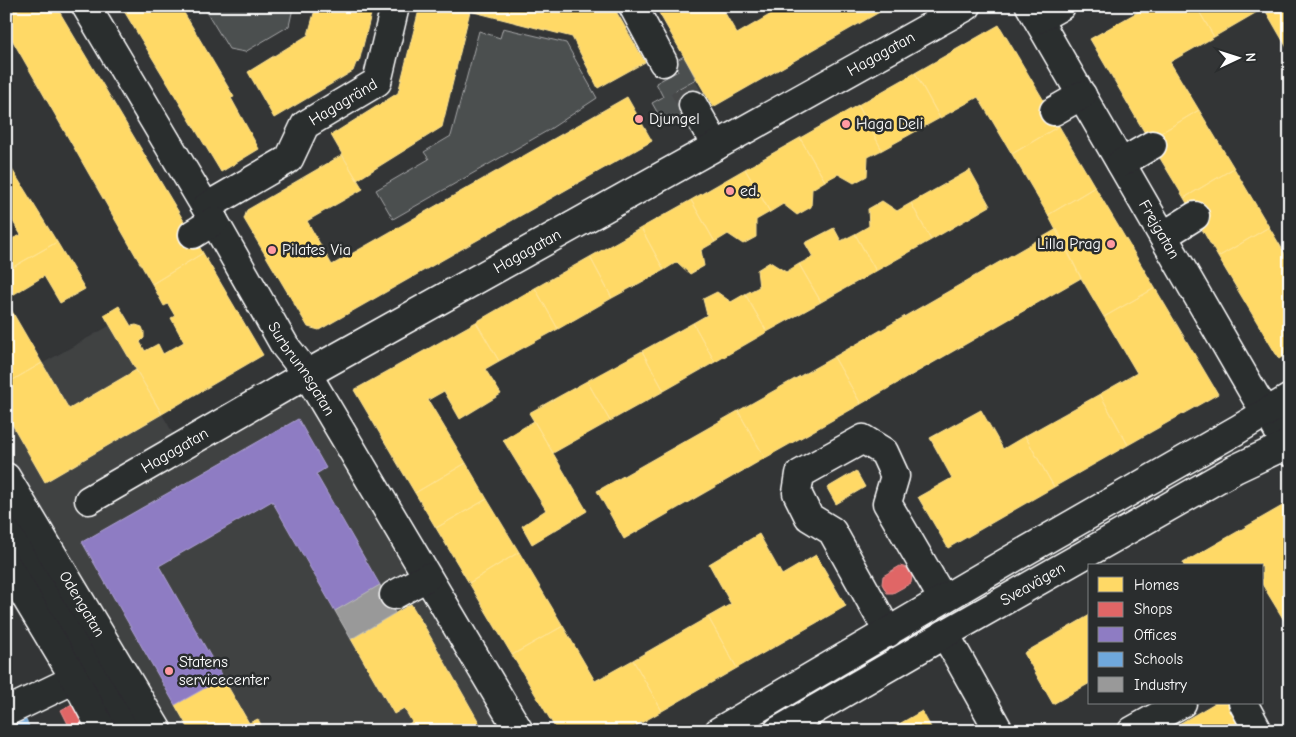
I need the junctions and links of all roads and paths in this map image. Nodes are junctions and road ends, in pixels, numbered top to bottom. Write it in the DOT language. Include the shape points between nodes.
graph roads {
  1 [pos="86,6"];
  2 [pos="395,6"];
  3 [pos="633,6"];
  4 [pos="967,6"];
  5 [pos="1043,11"];
  6 [pos="663,62"];
  7 [pos="1082,95"];
  8 [pos="693,105"];
  9 [pos="1054,111"];
  10 [pos="1152,145"];
  11 [pos="716,146"];
  12 [pos="1122,163"];
  13 [pos="1195,216"];
  14 [pos="204,221"];
  15 [pos="1163,236"];
  16 [pos="307,374"];
  17 [pos="1278,405"];
  18 [pos="1289,446"];
  19 [pos="6,477"];
  20 [pos="89,500"];
  21 [pos="6,522"];
  22 [pos="6,564"];
  23 [pos="427,576"];
  24 [pos="394,595"];
  25 [pos="943,599"];
  26 [pos="888,633"];
  27 [pos="945,634"];
  28 [pos="75,679"];
  29 [pos="1180,704"];
  30 [pos="1243,704"];
  31 [pos="6,712"];
  32 [pos="103,731"];
  33 [pos="126,731"];
  34 [pos="158,731"];
  35 [pos="519,731"];
  36 [pos="719,731"];
  37 [pos="778,731"];
  38 [pos="999,731"];
  39 [pos="1132,731"];
  40 [pos="1258,731"];
  1 -- 14 [label="street, Surbrunnsgatan"];
  2 -- 14 [label="street, Hagagränd" via="377,82 305,125 289,160"];
  3 -- 6 [label="street"];
  4 -- 11 [label="street, Hagagatan"];
  5 -- 7 [label="street, Frejgatan"];
  7 -- 9 [label="street"];
  7 -- 12 [label="street, Frejgatan"];
  8 -- 11 [label="street"];
  10 -- 12 [label="street"];
  11 -- 16 [label="street, Hagagatan"];
  12 -- 15 [label="street, Frejgatan"];
  13 -- 15 [label="street"];
  14 -- 16 [label="street, Surbrunnsgatan" via="285,346"];
  15 -- 17 [label="street, Frejgatan" via="1256,397"];
  16 -- 20 [label="street, Hagagatan"];
  16 -- 23 [label="street, Surbrunnsgatan"];
  17 -- 18 [label="street, Frejgatan"];
  17 -- 25 [label="street, Sveavägen"];
  18 -- 27 [label="street, Sveavägen" via="1235,469"];
  19 -- 34 [label="street, Odengatan"];
  21 -- 33 [label="street, Odengatan"];
  22 -- 28 [label="street"];
  23 -- 24 [label="street"];
  23 -- 35 [label="street, Surbrunnsgatan"];
  25 -- 26 [label="street, Sveavägen"];
  25 -- 26 [label="street" via="887,503 894,476 884,452 863,439 800,474 797,493 809,518 832,531"];
  26 -- 36 [label="street, Sveavägen"];
  27 -- 37 [label="street, Sveavägen"];
  27 -- 38 [label="street"];
  28 -- 31 [label="street"];
  28 -- 32 [label="street"];
  29 -- 39 [label="street"];
  30 -- 40 [label="street"];
}
